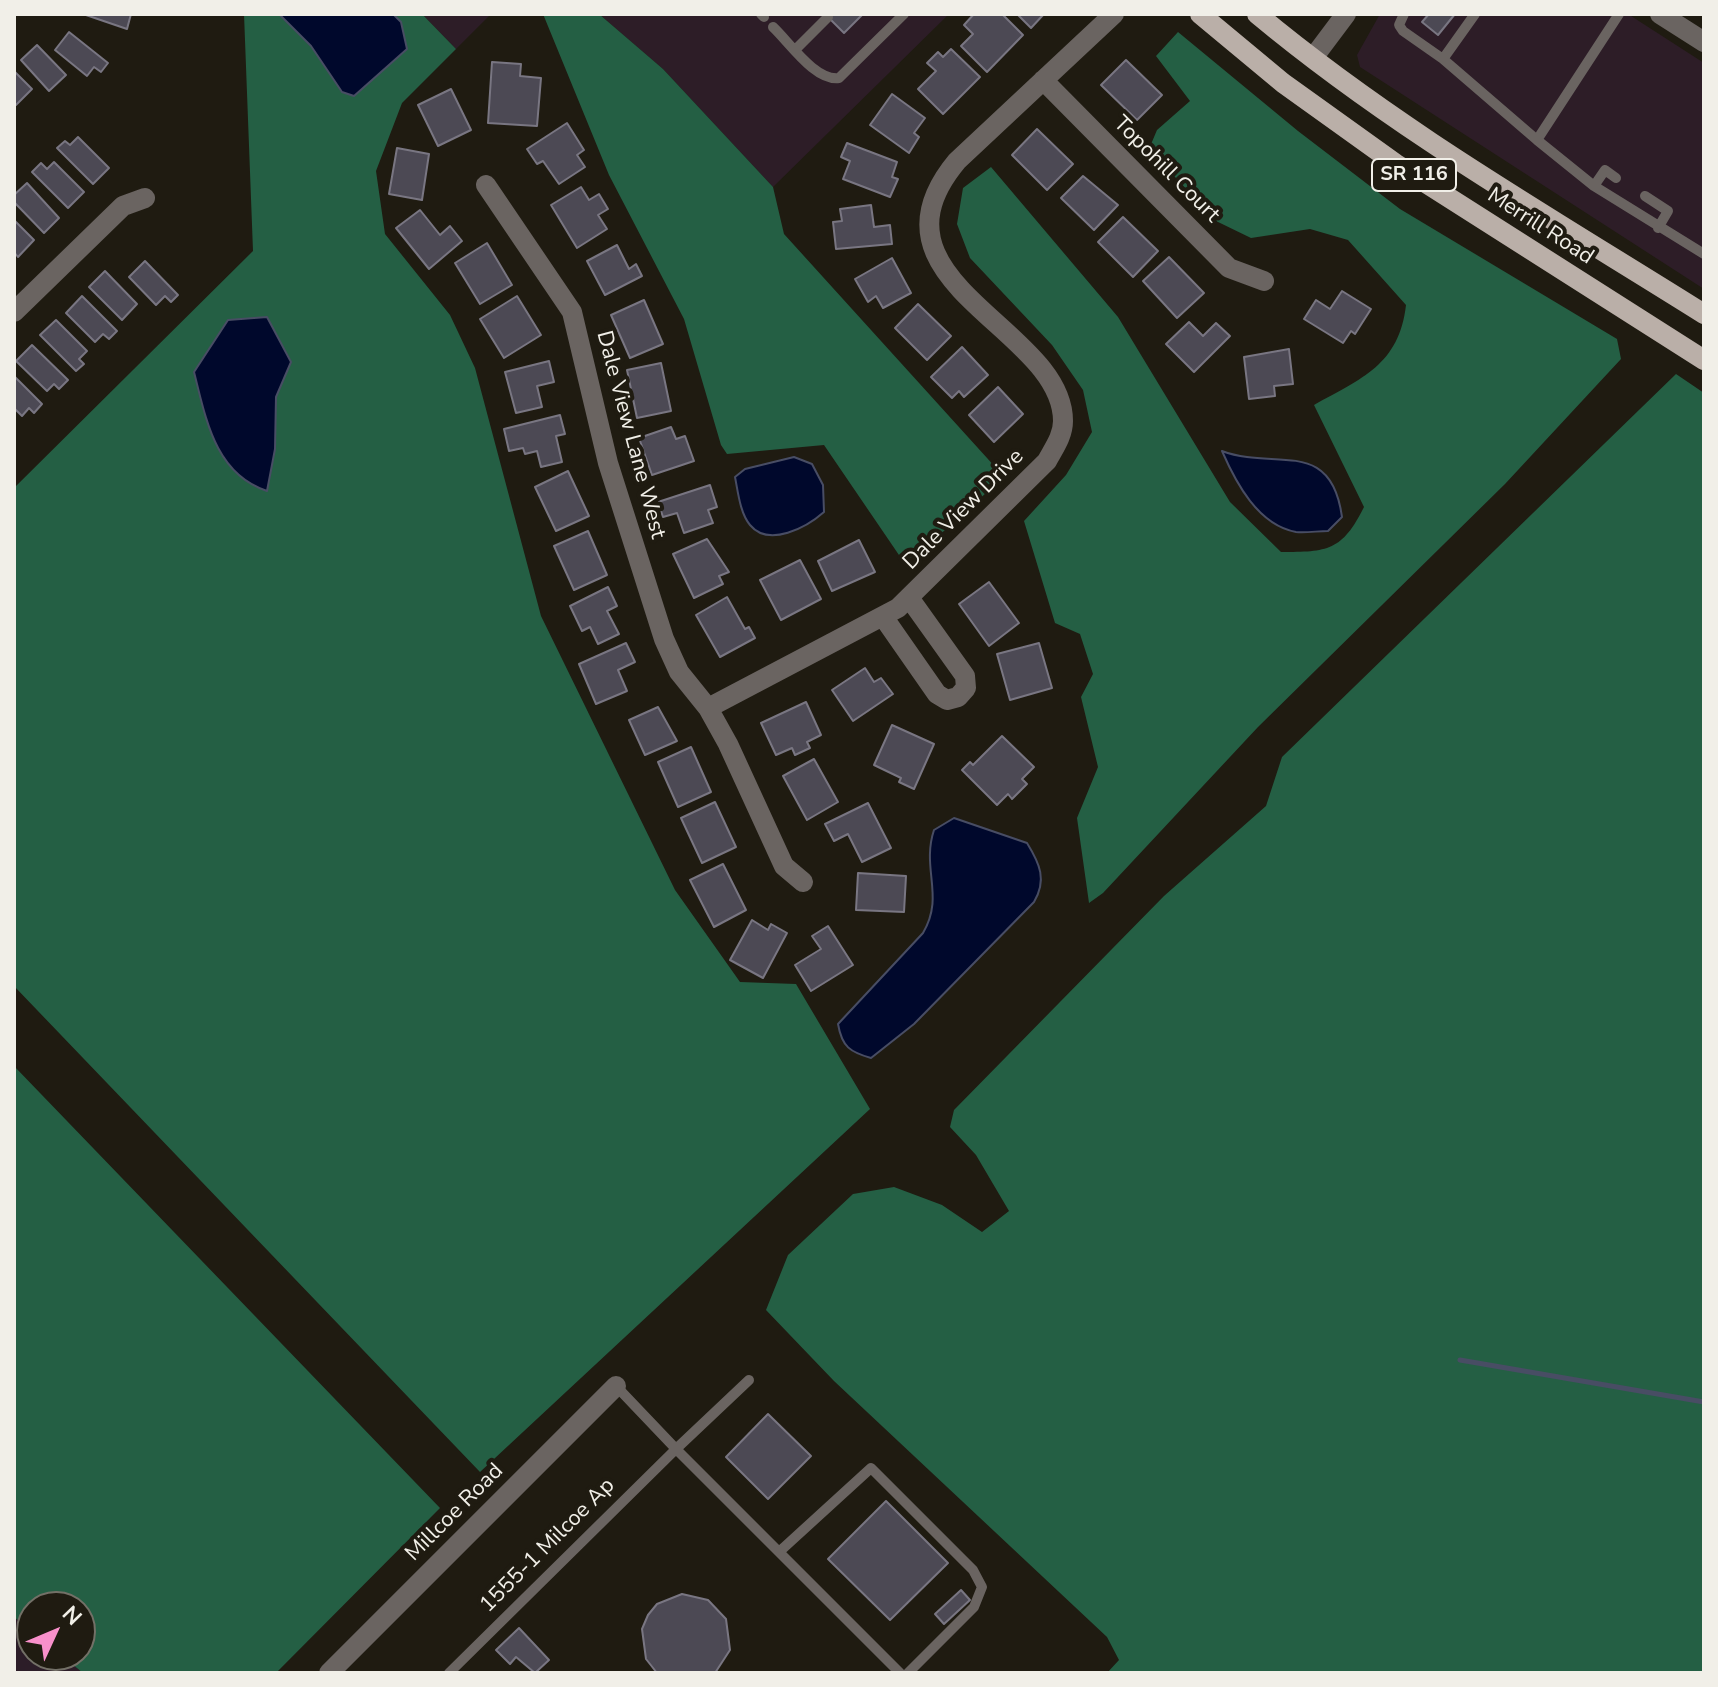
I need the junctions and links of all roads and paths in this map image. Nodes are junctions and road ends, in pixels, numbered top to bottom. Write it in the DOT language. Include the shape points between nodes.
graph roads {
  1 [pos="904,14"];
  2 [pos="1114,14"];
  3 [pos="1200,14"];
  4 [pos="1346,14"];
  5 [pos="1404,14"];
  6 [pos="1619,14"];
  7 [pos="1660,14"];
  8 [pos="1471,16"];
  9 [pos="828,17"];
  10 [pos="1260,17"];
  11 [pos="773,27"];
  12 [pos="1704,42"];
  13 [pos="796,49"];
  14 [pos="1313,58"];
  15 [pos="1443,59"];
  16 [pos="1043,80"];
  17 [pos="1537,140"];
  18 [pos="1616,178"];
  19 [pos="486,185"];
  20 [pos="1594,186"];
  21 [pos="1645,196"];
  22 [pos="145,198"];
  23 [pos="1658,228"];
  24 [pos="1704,254"];
  25 [pos="1264,281"];
  26 [pos="14,312"];
  27 [pos="1704,314"];
  28 [pos="1704,360"];
  29 [pos="910,599"];
  30 [pos="884,618"];
  31 [pos="708,708"];
  32 [pos="803,882"];
  33 [pos="749,1380"];
  34 [pos="616,1386"];
  35 [pos="676,1449"];
  36 [pos="779,1552"];
  37 [pos="329,1673"];
  38 [pos="449,1673"];
  39 [pos="900,1673"];
  40 [pos="908,1673"];
  1 -- 13 [label="lane" via="844,74 830,79"];
  2 -- 16 [label="street, Dale View Drive"];
  3 -- 28 [label="main road, Merrill Road / SR 116" via="1283,83 1396,164"];
  4 -- 14 [label="street"];
  5 -- 15 [label="lane" via="1399,25 1403,31"];
  6 -- 17 [label="lane"];
  7 -- 12 [label="street"];
  8 -- 15 [label="lane"];
  9 -- 13 [label="lane"];
  10 -- 14 [label="main road, Merrill Road / SR 116"];
  11 -- 13 [label="lane"];
  14 -- 27 [label="main road, Merrill Road / SR 116" via="1463,162"];
  15 -- 17 [label="lane"];
  16 -- 25 [label="street, Topohill Court" via="1229,268"];
  16 -- 29 [label="street, Dale View Drive" via="944,177 929,226 949,275 1054,386 1063,421 1059,440 1047,461"];
  17 -- 20 [label="lane"];
  18 -- 20 [label="lane" via="1605,170"];
  19 -- 31 [label="street, Dale View Lane West" via="572,312 608,463 664,639 679,672"];
  20 -- 23 [label="lane"];
  21 -- 23 [label="lane" via="1668,211"];
  22 -- 26 [label="street" via="123,206"];
  23 -- 24 [label="lane"];
  29 -- 30 [label="street, Dale View Drive"];
  29 -- 30 [label="street" via="965,676 966,688 958,697 947,700 937,694"];
  30 -- 31 [label="street, Dale View Drive"];
  31 -- 32 [label="street, Dale View Lane West" via="784,866"];
  33 -- 35 [label="lane, 1555-1 Milcoe Ap"];
  34 -- 35 [label="lane"];
  34 -- 37 [label="street, Millcoe Road"];
  35 -- 36 [label="lane"];
  35 -- 38 [label="lane, 1555-1 Milcoe Ap"];
  36 -- 39 [label="lane"];
  36 -- 40 [label="lane" via="871,1468 973,1570 982,1587 974,1607"];
}
